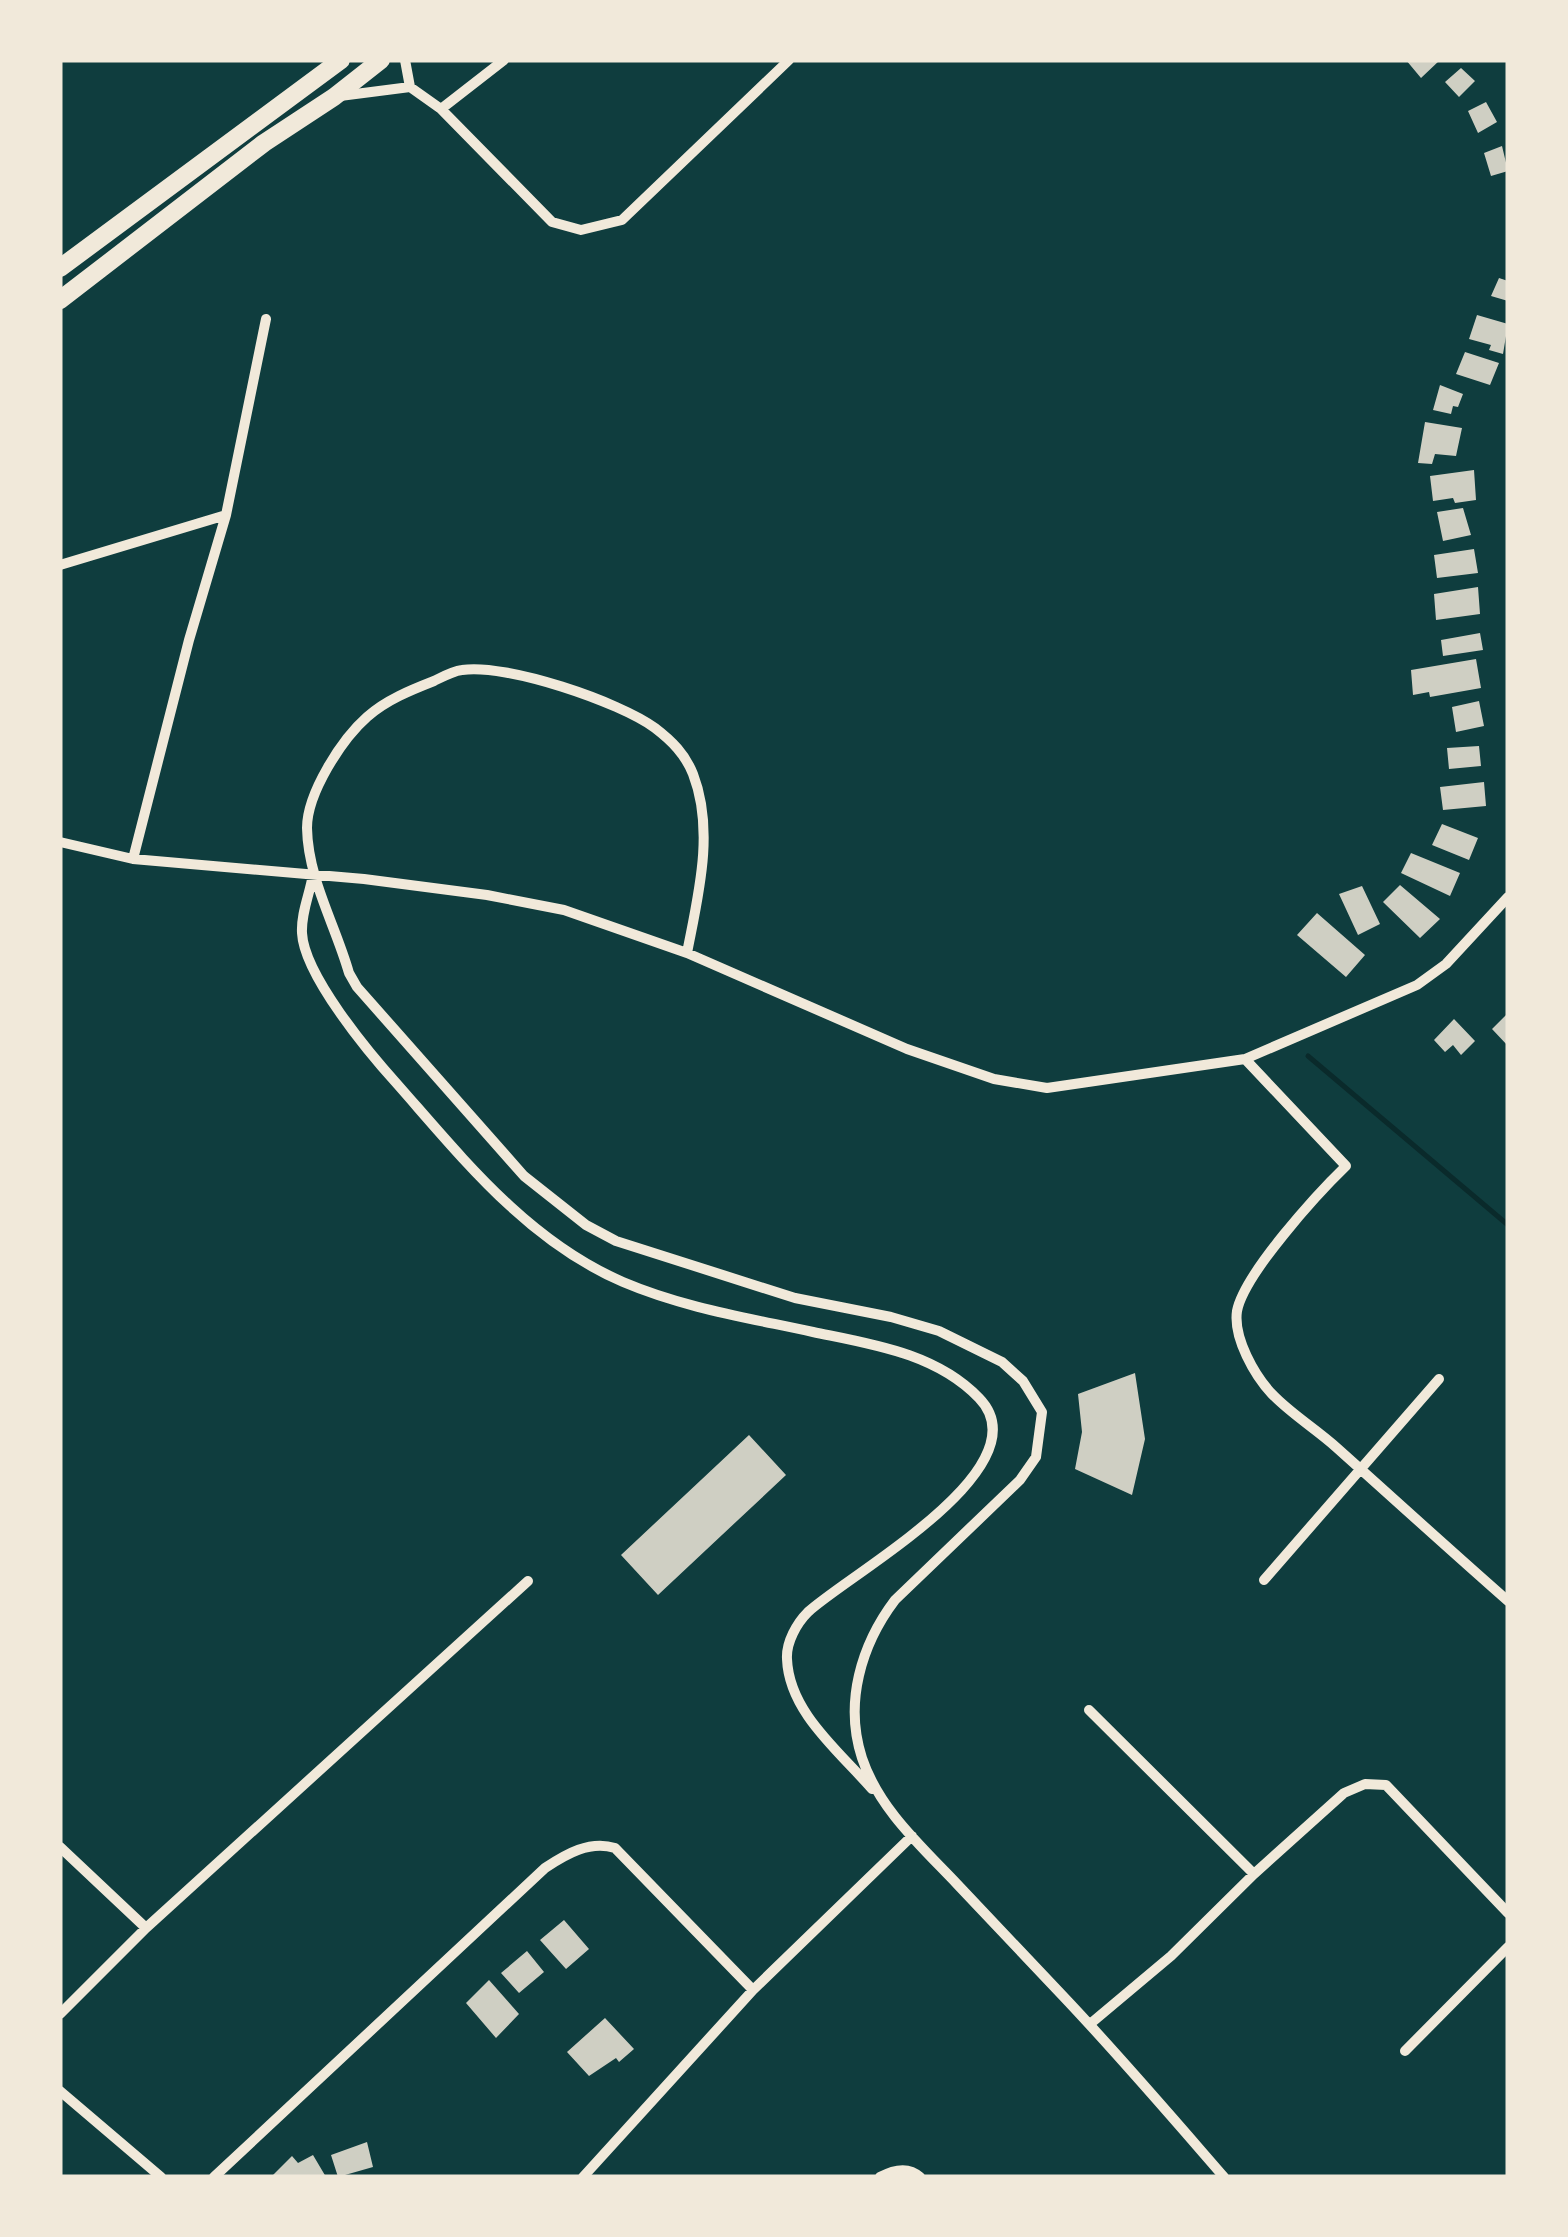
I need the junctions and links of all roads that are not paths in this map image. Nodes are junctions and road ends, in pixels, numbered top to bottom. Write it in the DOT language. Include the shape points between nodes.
graph roads {
  1 [pos="342,60"];
  2 [pos="381,60"];
  3 [pos="406,60"];
  4 [pos="504,60"];
  5 [pos="788,60"];
  6 [pos="410,87"];
  7 [pos="334,97"];
  8 [pos="440,109"];
  9 [pos="60,268"];
  10 [pos="60,300"];
  11 [pos="266,318"];
  12 [pos="226,515"];
  13 [pos="60,565"];
  14 [pos="60,842"];
  15 [pos="134,859"];
  16 [pos="313,873"];
  17 [pos="1508,897"];
  18 [pos="687,953"];
  19 [pos="1245,1059"];
  20 [pos="1440,1379"];
  21 [pos="1362,1470"];
  22 [pos="1264,1580"];
  23 [pos="528,1582"];
  24 [pos="1507,1598"];
  25 [pos="1089,1710"];
  26 [pos="880,1798"];
  27 [pos="912,1836"];
  28 [pos="60,1847"];
  29 [pos="1254,1874"];
  30 [pos="1508,1913"];
  31 [pos="146,1928"];
  32 [pos="1508,1947"];
  33 [pos="753,1990"];
  34 [pos="60,2014"];
  35 [pos="1090,2024"];
  36 [pos="1405,2051"];
  37 [pos="60,2090"];
  38 [pos="161,2177"];
  39 [pos="214,2177"];
  40 [pos="583,2177"];
  41 [pos="880,2177"];
  42 [pos="920,2177"];
  43 [pos="1224,2177"];
  1 -- 9 [label="highway"];
  2 -- 7 [label="highway"];
  3 -- 6 [label="street"];
  4 -- 8 [label="street"];
  5 -- 8 [label="street" via="622,220 581,230 552,222"];
  6 -- 7 [label="street"];
  6 -- 8 [label="street"];
  7 -- 10 [label="highway"];
  11 -- 12 [label="street"];
  12 -- 13 [label="street"];
  12 -- 15 [label="street"];
  14 -- 15 [label="street"];
  15 -- 16 [label="street"];
  16 -- 18 [label="street" via="564,910"];
  16 -- 18 [label="street" via="307,824 318,788 367,717 405,692 462,670 514,672 652,725 680,749 703,820 702,874"];
  16 -- 26 [label="street" via="357,987 524,1176 586,1226 795,1298 939,1331 1002,1362 1036,1398 1042,1423 1031,1466 894,1600 866,1648 855,1718"];
  16 -- 26 [label="street" via="302,939 348,1025 492,1192 528,1224 621,1281 686,1305 896,1349 953,1376 986,1406 995,1434 991,1450 966,1485 807,1613 788,1648 796,1700"];
  17 -- 19 [label="street" via="1446,964 1417,985"];
  18 -- 19 [label="street" via="907,1049 1016,1085 1047,1088"];
  19 -- 21 [label="street" via="1346,1166 1307,1204 1252,1280 1237,1312 1242,1339 1272,1394"];
  20 -- 21 [label="street"];
  21 -- 22 [label="street"];
  21 -- 24 [label="street"];
  23 -- 31 [label="street"];
  25 -- 29 [label="street"];
  26 -- 27 [label="street"];
  27 -- 33 [label="street"];
  27 -- 35 [label="street"];
  28 -- 31 [label="street"];
  29 -- 30 [label="street" via="1344,1793 1364,1784 1386,1785"];
  29 -- 35 [label="street" via="1172,1956"];
  31 -- 34 [label="street"];
  32 -- 36 [label="street"];
  33 -- 39 [label="street" via="615,1848 600,1843 545,1868"];
  33 -- 40 [label="street"];
  35 -- 43 [label="street"];
  37 -- 38 [label="street"];
  41 -- 42 [label="street" via="895,2170"];
}
